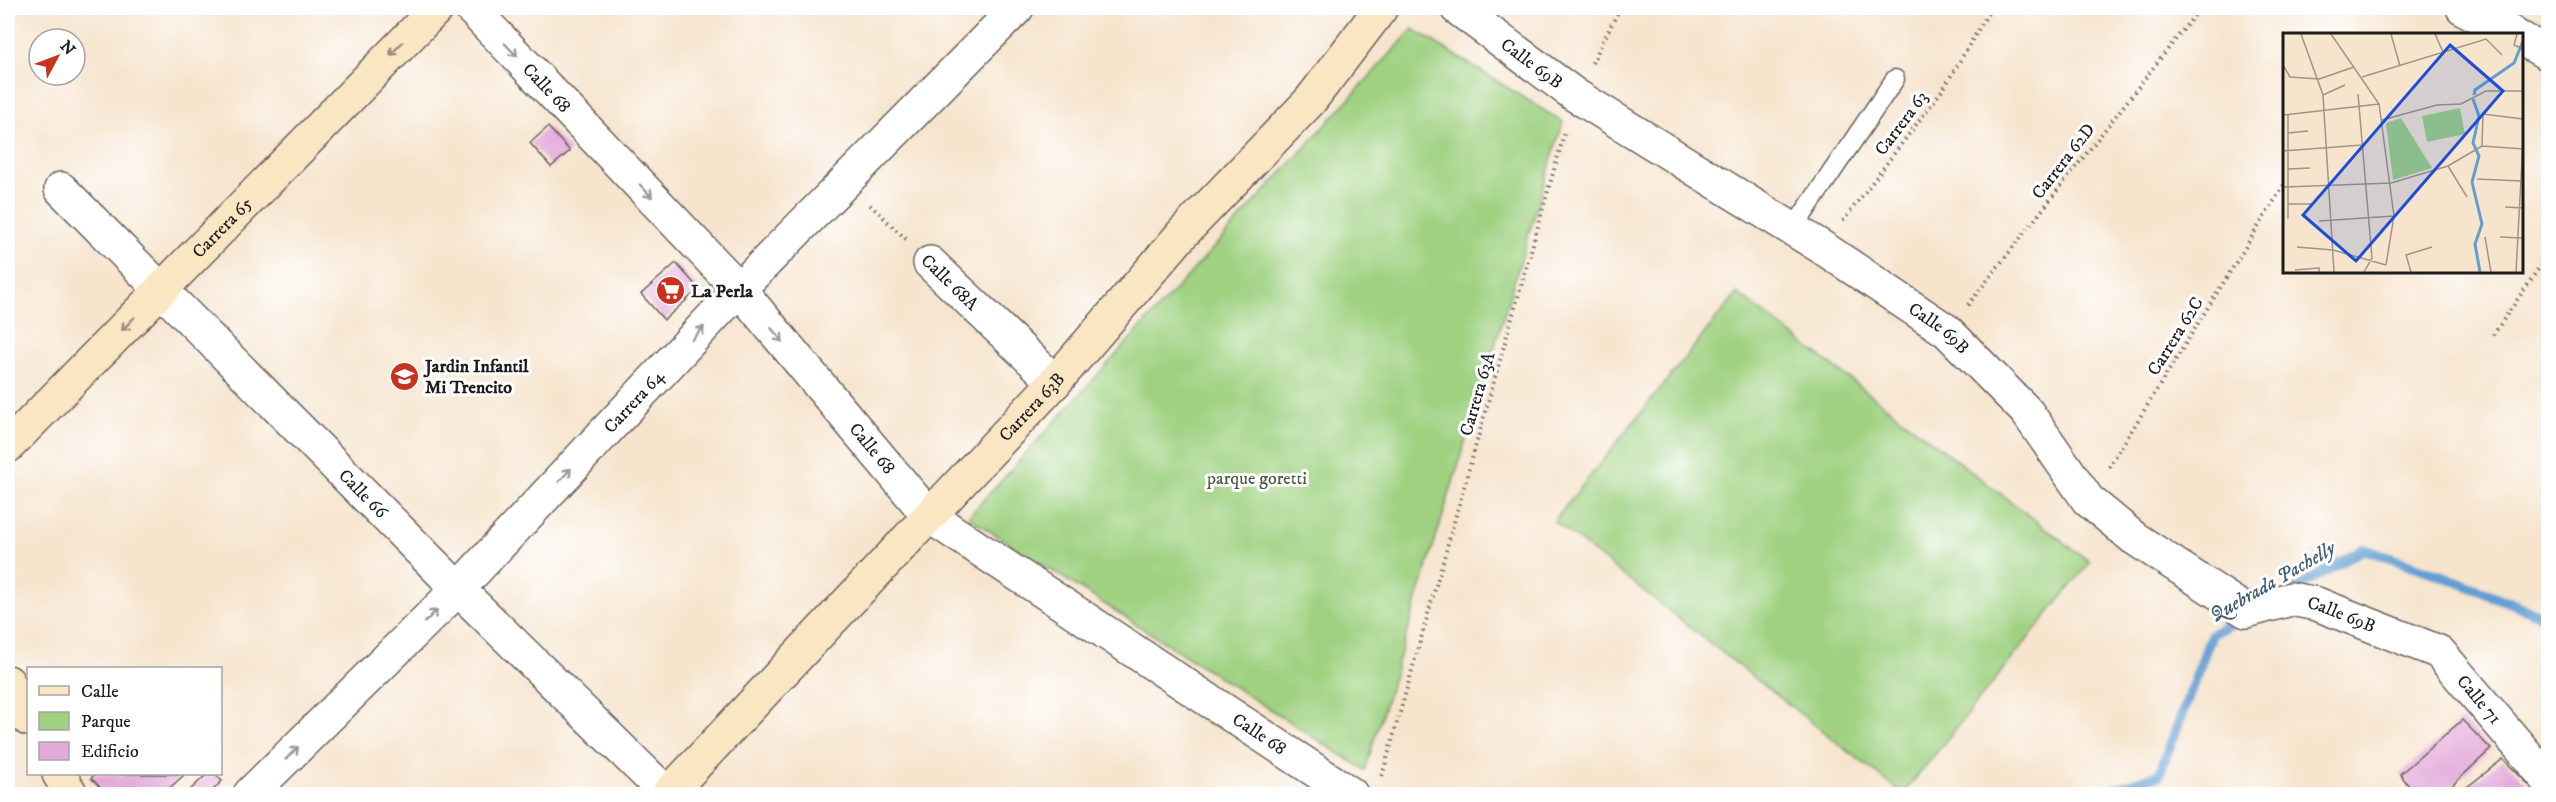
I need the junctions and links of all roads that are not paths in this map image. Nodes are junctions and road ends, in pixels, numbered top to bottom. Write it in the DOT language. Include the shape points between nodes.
graph roads {
  1 [pos="437,8"];
  2 [pos="471,8"];
  3 [pos="1017,8"];
  4 [pos="1382,8"];
  5 [pos="1457,8"];
  6 [pos="2463,8"];
  7 [pos="2510,33"];
  8 [pos="2523,40"];
  9 [pos="2548,54"];
  10 [pos="1895,79"];
  11 [pos="61,189"];
  12 [pos="1793,230"];
  13 [pos="930,263"];
  14 [pos="162,289"];
  15 [pos="739,289"];
  16 [pos="1055,382"];
  17 [pos="8,446"];
  18 [pos="929,516"];
  19 [pos="458,589"];
  20 [pos="2396,635"];
  21 [pos="8,682"];
  22 [pos="27,717"];
  23 [pos="60,775"];
  24 [pos="2548,780"];
  25 [pos="1366,789"];
  26 [pos="71,795"];
  27 [pos="250,795"];
  28 [pos="668,795"];
  1 -- 14 [label="main road, Carrera 65, one-way"];
  2 -- 15 [label="street, Calle 68, one-way"];
  3 -- 15 [label="street, Carrera 64"];
  4 -- 16 [label="main road, Carrera 63B" via="1310,101 1183,233"];
  5 -- 12 [label="street, Calle 69B" via="1575,95"];
  6 -- 7 [label="street"];
  8 -- 9 [label="street"];
  10 -- 12 [label="lane"];
  11 -- 14 [label="street, Calle 66"];
  12 -- 20 [label="street, Calle 69B" via="1947,331 2027,412 2088,500 2134,538 2246,611 2291,599 2318,604"];
  13 -- 16 [label="street, Calle 68A"];
  14 -- 17 [label="main road, Carrera 65, one-way"];
  14 -- 19 [label="street, Calle 66"];
  15 -- 18 [label="street, Calle 68, one-way"];
  19 -- 15 [label="street, Carrera 64, one-way"];
  16 -- 18 [label="main road, Carrera 63B"];
  18 -- 25 [label="street, Calle 68"];
  18 -- 28 [label="main road, Carrera 63B"];
  27 -- 19 [label="street, Carrera 64, one-way"];
  19 -- 28 [label="street, Calle 66"];
  20 -- 24 [label="street, Calle 71" via="2439,652"];
  21 -- 22 [label="main road"];
  23 -- 26 [label="main road"];
}
